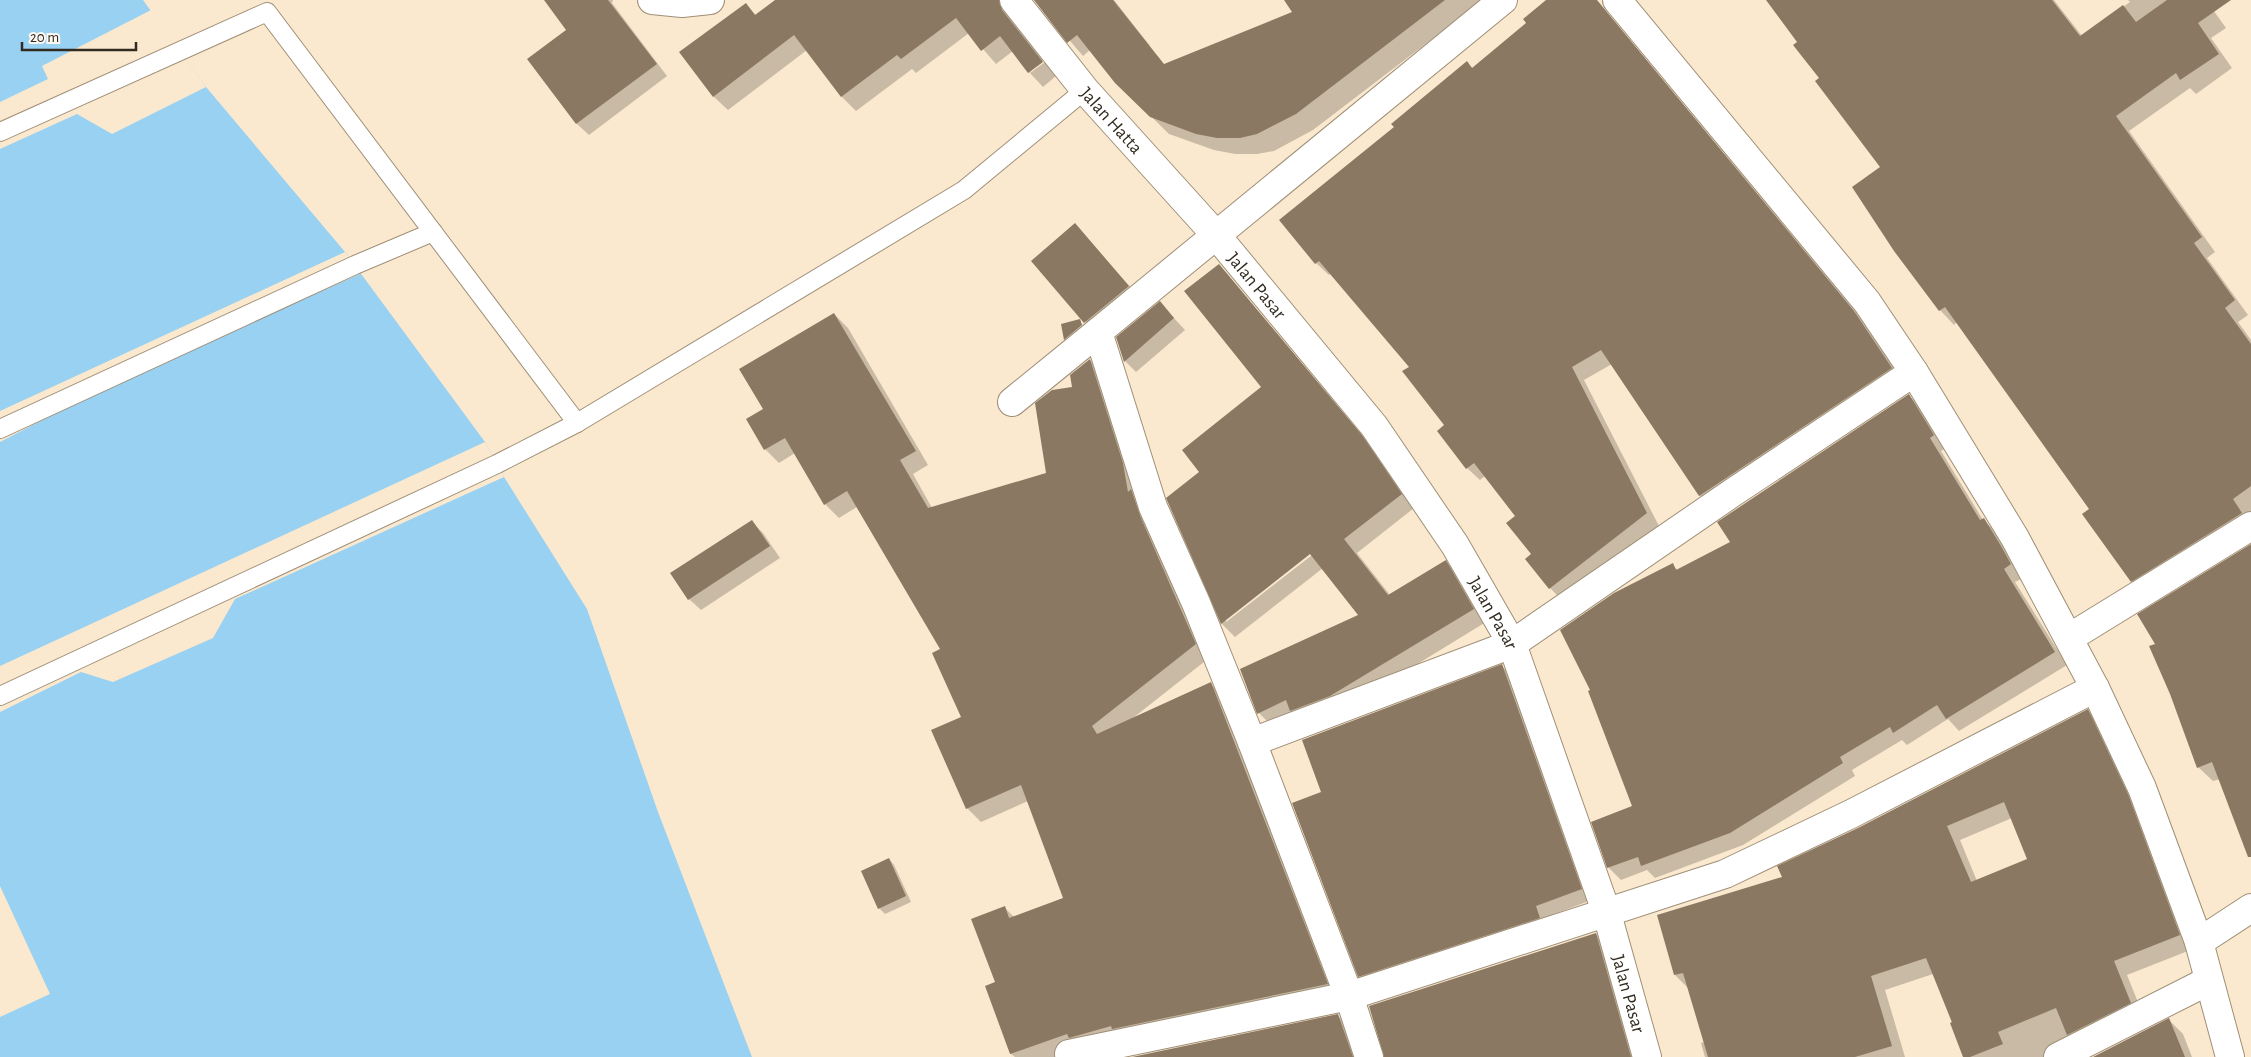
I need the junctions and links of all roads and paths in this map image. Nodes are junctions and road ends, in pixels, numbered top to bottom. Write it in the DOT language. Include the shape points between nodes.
graph roads {
  1 [pos="652,0"];
  2 [pos="710,0"];
  3 [pos="1014,0"];
  4 [pos="1503,0"];
  5 [pos="1617,0"];
  6 [pos="1085,90"];
  7 [pos="0,132"];
  8 [pos="433,232"];
  9 [pos="1216,235"];
  10 [pos="1098,332"];
  11 [pos="1914,372"];
  12 [pos="1012,402"];
  13 [pos="577,423"];
  14 [pos="0,429"];
  15 [pos="2251,526"];
  16 [pos="2070,638"];
  17 [pos="1512,644"];
  18 [pos="2095,688"];
  19 [pos="0,696"];
  20 [pos="1252,742"];
  21 [pos="2251,908"];
  22 [pos="1607,914"];
  23 [pos="2199,942"];
  24 [pos="2208,981"];
  25 [pos="1349,996"];
  26 [pos="1070,1054"];
  27 [pos="1369,1057"];
  28 [pos="1647,1057"];
  29 [pos="2058,1057"];
  30 [pos="2230,1057"];
  1 -- 2 [label="street" via="682,3"];
  3 -- 6 [label="street, Jalan Hatta"];
  4 -- 9 [label="street"];
  5 -- 11 [label="street" via="1867,302"];
  6 -- 9 [label="street, Jalan Hatta"];
  6 -- 13 [label="lane" via="964,190"];
  7 -- 8 [label="lane" via="267,12"];
  8 -- 13 [label="lane"];
  8 -- 14 [label="lane"];
  9 -- 10 [label="street"];
  9 -- 17 [label="street, Jalan Pasar" via="1374,426 1455,545"];
  10 -- 12 [label="street"];
  10 -- 20 [label="street" via="1153,507"];
  11 -- 16 [label="street" via="2015,538"];
  11 -- 17 [label="street"];
  13 -- 19 [label="lane" via="497,464"];
  15 -- 16 [label="street"];
  16 -- 18 [label="street"];
  17 -- 20 [label="street"];
  17 -- 22 [label="street, Jalan Pasar"];
  18 -- 22 [label="street" via="1851,814 1725,874"];
  18 -- 23 [label="street" via="2142,788"];
  20 -- 25 [label="street"];
  21 -- 23 [label="street"];
  22 -- 25 [label="street"];
  22 -- 28 [label="street, Jalan Pasar"];
  23 -- 24 [label="street"];
  24 -- 29 [label="street"];
  24 -- 30 [label="street"];
  25 -- 26 [label="street"];
  25 -- 27 [label="street"];
}
